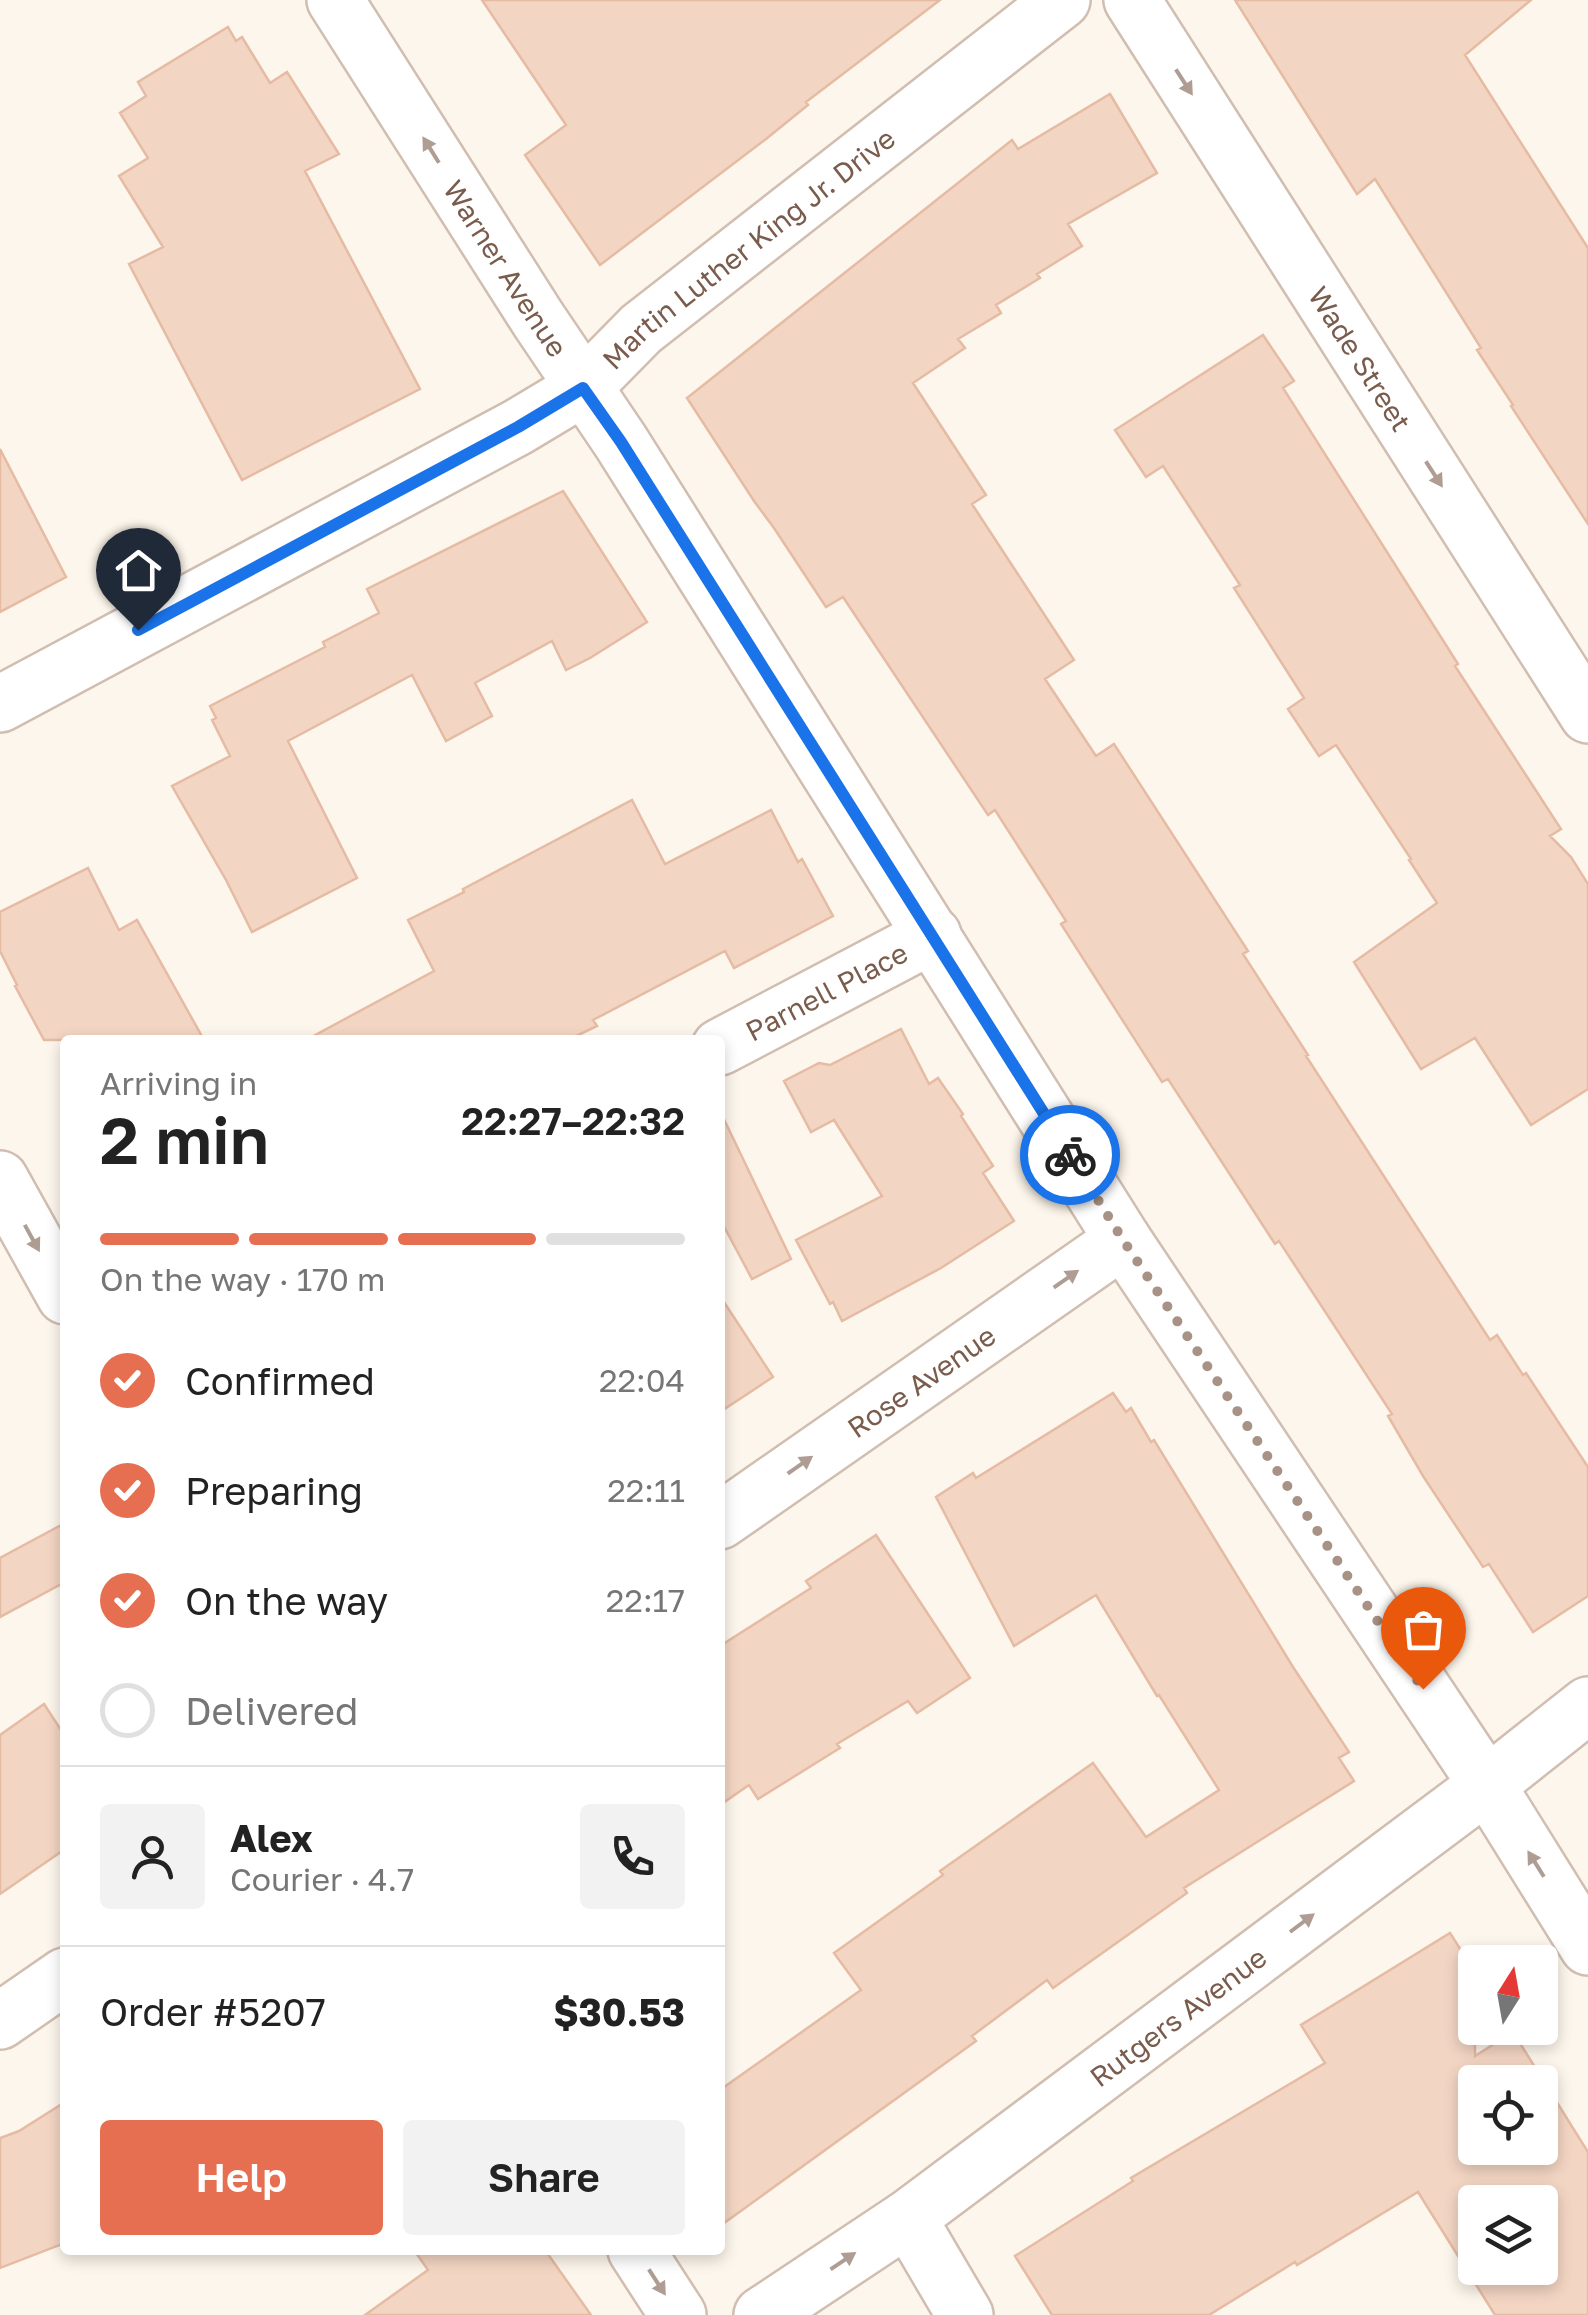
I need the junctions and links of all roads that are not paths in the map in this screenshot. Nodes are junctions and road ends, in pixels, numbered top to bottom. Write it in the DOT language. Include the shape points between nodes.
graph roads {
  1 [pos="335,0"];
  2 [pos="1062,0"];
  3 [pos="1132,0"];
  4 [pos="583,388"];
  5 [pos="0,704"];
  6 [pos="1588,715"];
  7 [pos="932,934"];
  8 [pos="725,1045"];
  9 [pos="0,1180"];
  10 [pos="1123,1240"];
  11 [pos="60,1287"];
  12 [pos="725,1518"];
  13 [pos="1588,1705"];
  14 [pos="1487,1785"];
  15 [pos="1588,1947"];
  16 [pos="60,1979"];
  17 [pos="0,2021"];
  18 [pos="908,2218"];
  19 [pos="639,2255"];
  20 [pos="678,2315"];
  21 [pos="762,2315"];
  22 [pos="965,2315"];
  4 -- 1 [label="street, Warner Avenue, one-way"];
  2 -- 4 [label="street, Martin Luther King Jr. Drive" via="641,329"];
  3 -- 6 [label="street, Wade Street, one-way"];
  4 -- 5 [label="street, Martin Luther King Jr. Drive"];
  4 -- 7 [label="street, Warner Avenue"];
  7 -- 8 [label="street, Parnell Place"];
  7 -- 10 [label="street, Warner Avenue"];
  9 -- 11 [label="street, one-way"];
  12 -- 10 [label="street, Rose Avenue, one-way"];
  10 -- 14 [label="street, Warner Avenue"];
  13 -- 14 [label="street, Rutgers Avenue"];
  15 -- 14 [label="street, Warner Avenue, one-way"];
  18 -- 14 [label="street, Rutgers Avenue, one-way"];
  16 -- 17 [label="street"];
  21 -- 18 [label="street, Rutgers Avenue, one-way"];
  18 -- 22 [label="street"];
  19 -- 20 [label="street, one-way"];
}
